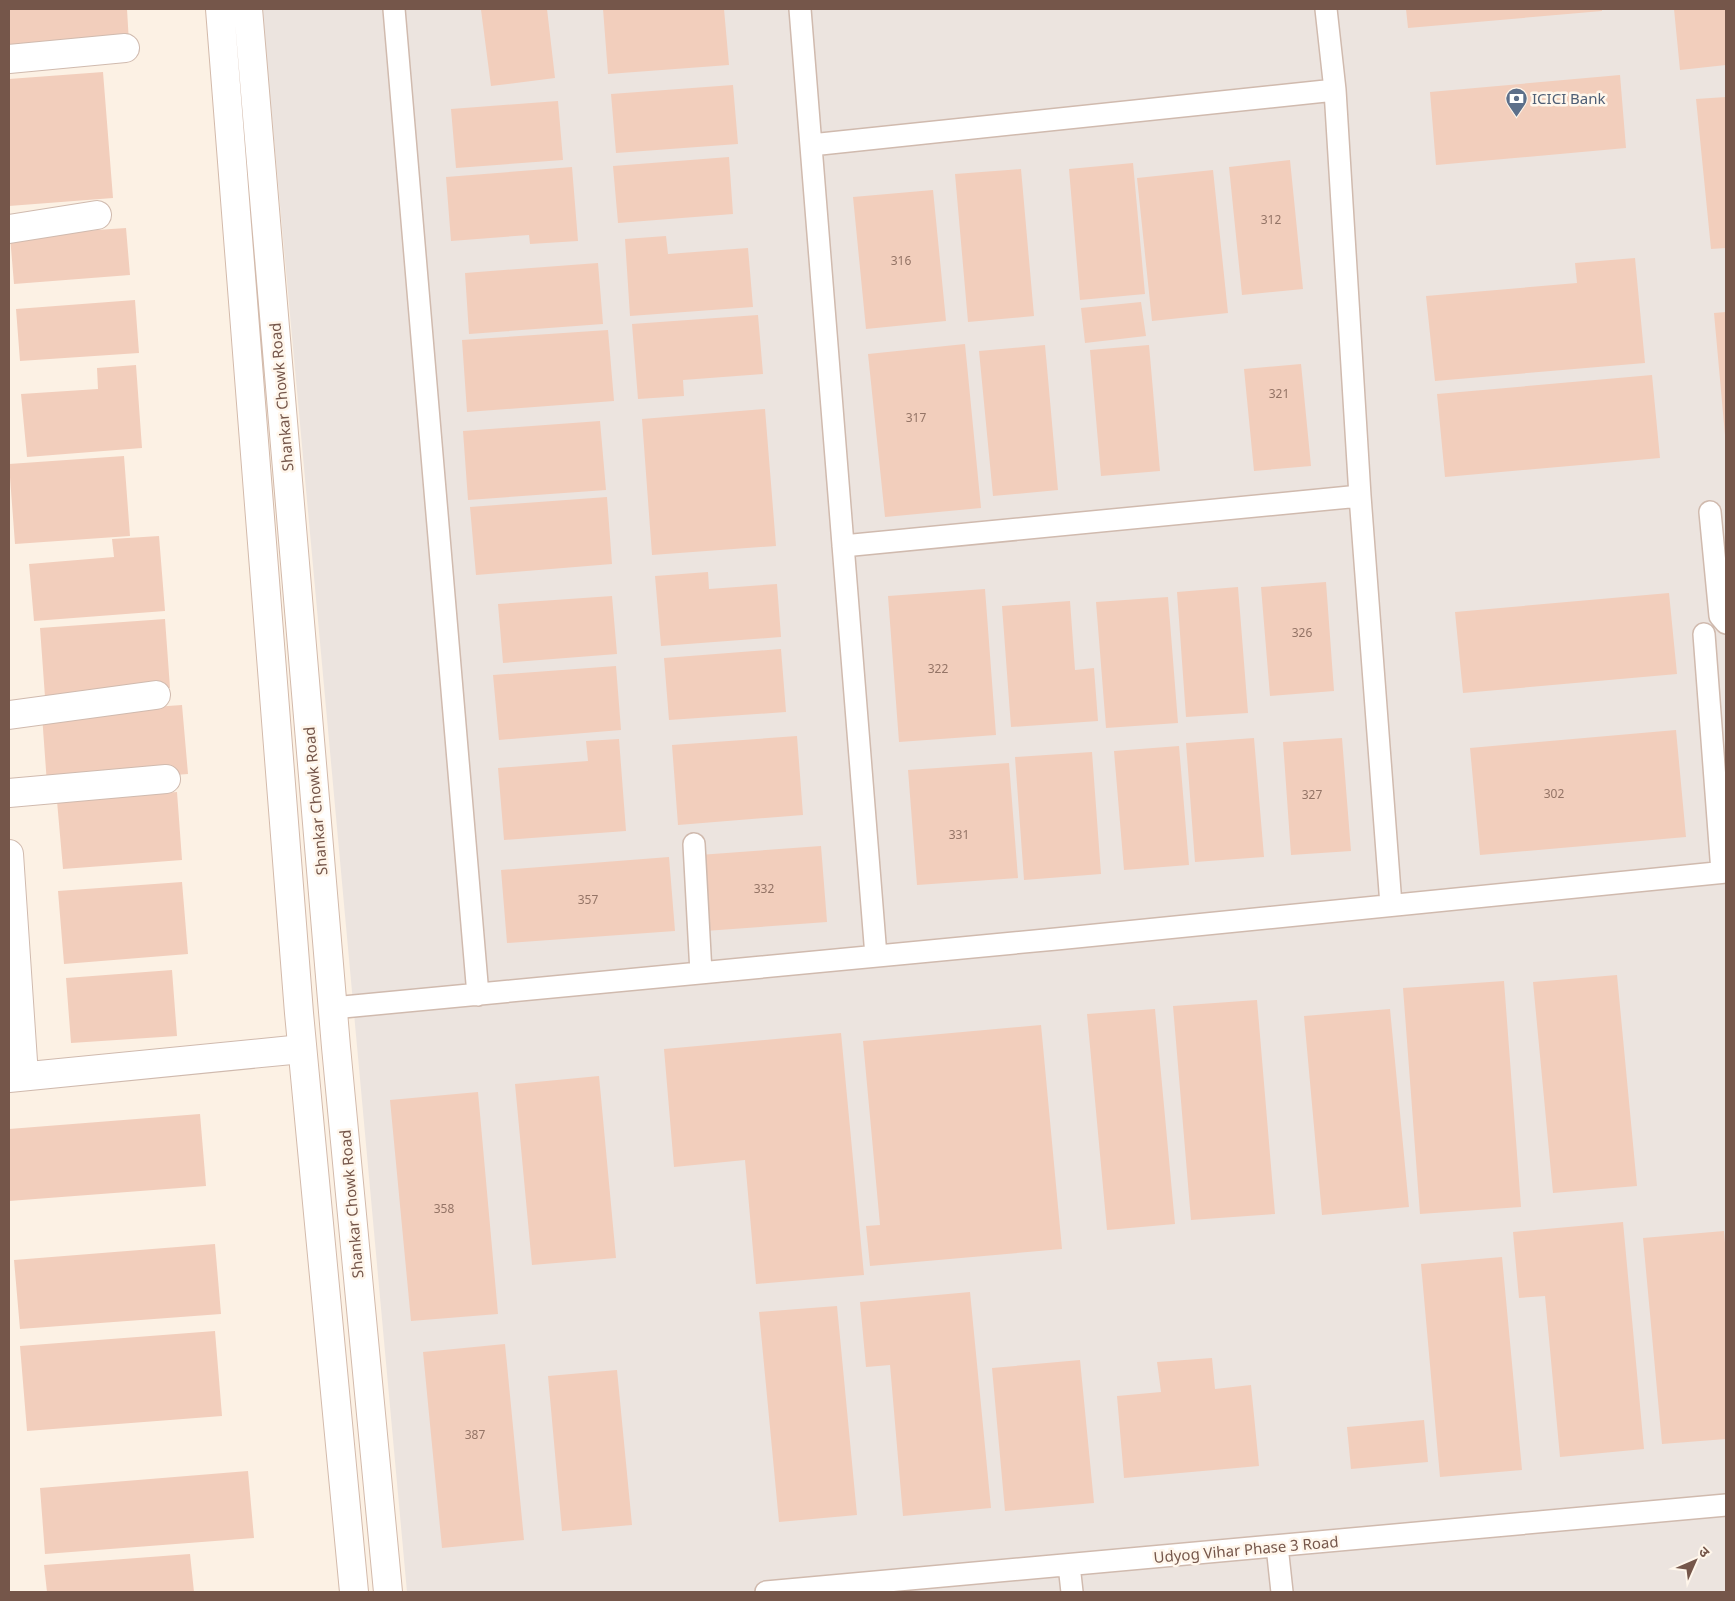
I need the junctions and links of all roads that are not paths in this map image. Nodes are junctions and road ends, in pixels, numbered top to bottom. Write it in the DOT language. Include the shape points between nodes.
graph roads {
  1 [pos="220,9"];
  2 [pos="248,9"];
  3 [pos="394,9"];
  4 [pos="800,9"];
  5 [pos="1326,9"];
  6 [pos="125,48"];
  7 [pos="9,59"];
  8 [pos="1335,90"];
  9 [pos="811,145"];
  10 [pos="97,215"];
  11 [pos="9,229"];
  12 [pos="1360,496"];
  13 [pos="1710,512"];
  14 [pos="843,546"];
  15 [pos="1726,623"];
  16 [pos="1704,634"];
  17 [pos="156,695"];
  18 [pos="9,714"];
  19 [pos="166,779"];
  20 [pos="9,793"];
  21 [pos="694,844"];
  22 [pos="9,854"];
  23 [pos="1724,872"];
  24 [pos="1391,905"];
  25 [pos="876,956"];
  26 [pos="701,973"];
  27 [pos="478,994"];
  28 [pos="333,1008"];
  29 [pos="302,1049"];
  30 [pos="17,1077"];
  31 [pos="1726,1505"];
  32 [pos="1277,1546"];
  33 [pos="1070,1565"];
  34 [pos="853,1588"];
  35 [pos="354,1592"];
  36 [pos="388,1592"];
  37 [pos="766,1592"];
  38 [pos="1072,1592"];
  39 [pos="1282,1592"];
  1 -- 29 [label="main road, Shankar Chowk Road"];
  2 -- 28 [label="main road, Shankar Chowk Road"];
  3 -- 27 [label="lane"];
  4 -- 9 [label="lane"];
  5 -- 8 [label="lane"];
  6 -- 7 [label="main road"];
  8 -- 9 [label="lane"];
  8 -- 12 [label="lane"];
  9 -- 14 [label="lane"];
  10 -- 11 [label="main road"];
  12 -- 14 [label="lane"];
  12 -- 24 [label="lane"];
  13 -- 15 [label="lane" via="1720,616"];
  14 -- 25 [label="lane"];
  16 -- 23 [label="lane"];
  17 -- 18 [label="main road"];
  19 -- 20 [label="main road"];
  21 -- 26 [label="lane"];
  22 -- 30 [label="main road"];
  23 -- 24 [label="lane"];
  24 -- 25 [label="lane"];
  25 -- 26 [label="lane"];
  26 -- 27 [label="lane"];
  27 -- 28 [label="lane"];
  28 -- 36 [label="main road, Shankar Chowk Road"];
  29 -- 30 [label="main road"];
  29 -- 35 [label="main road, Shankar Chowk Road"];
  31 -- 32 [label="lane, Udyog Vihar Phase 3 Road"];
  32 -- 33 [label="lane, Udyog Vihar Phase 3 Road"];
  32 -- 39 [label="lane"];
  33 -- 34 [label="lane, Udyog Vihar Phase 3 Road"];
  33 -- 38 [label="lane"];
  34 -- 37 [label="lane, Udyog Vihar Phase 3 Road"];
}
